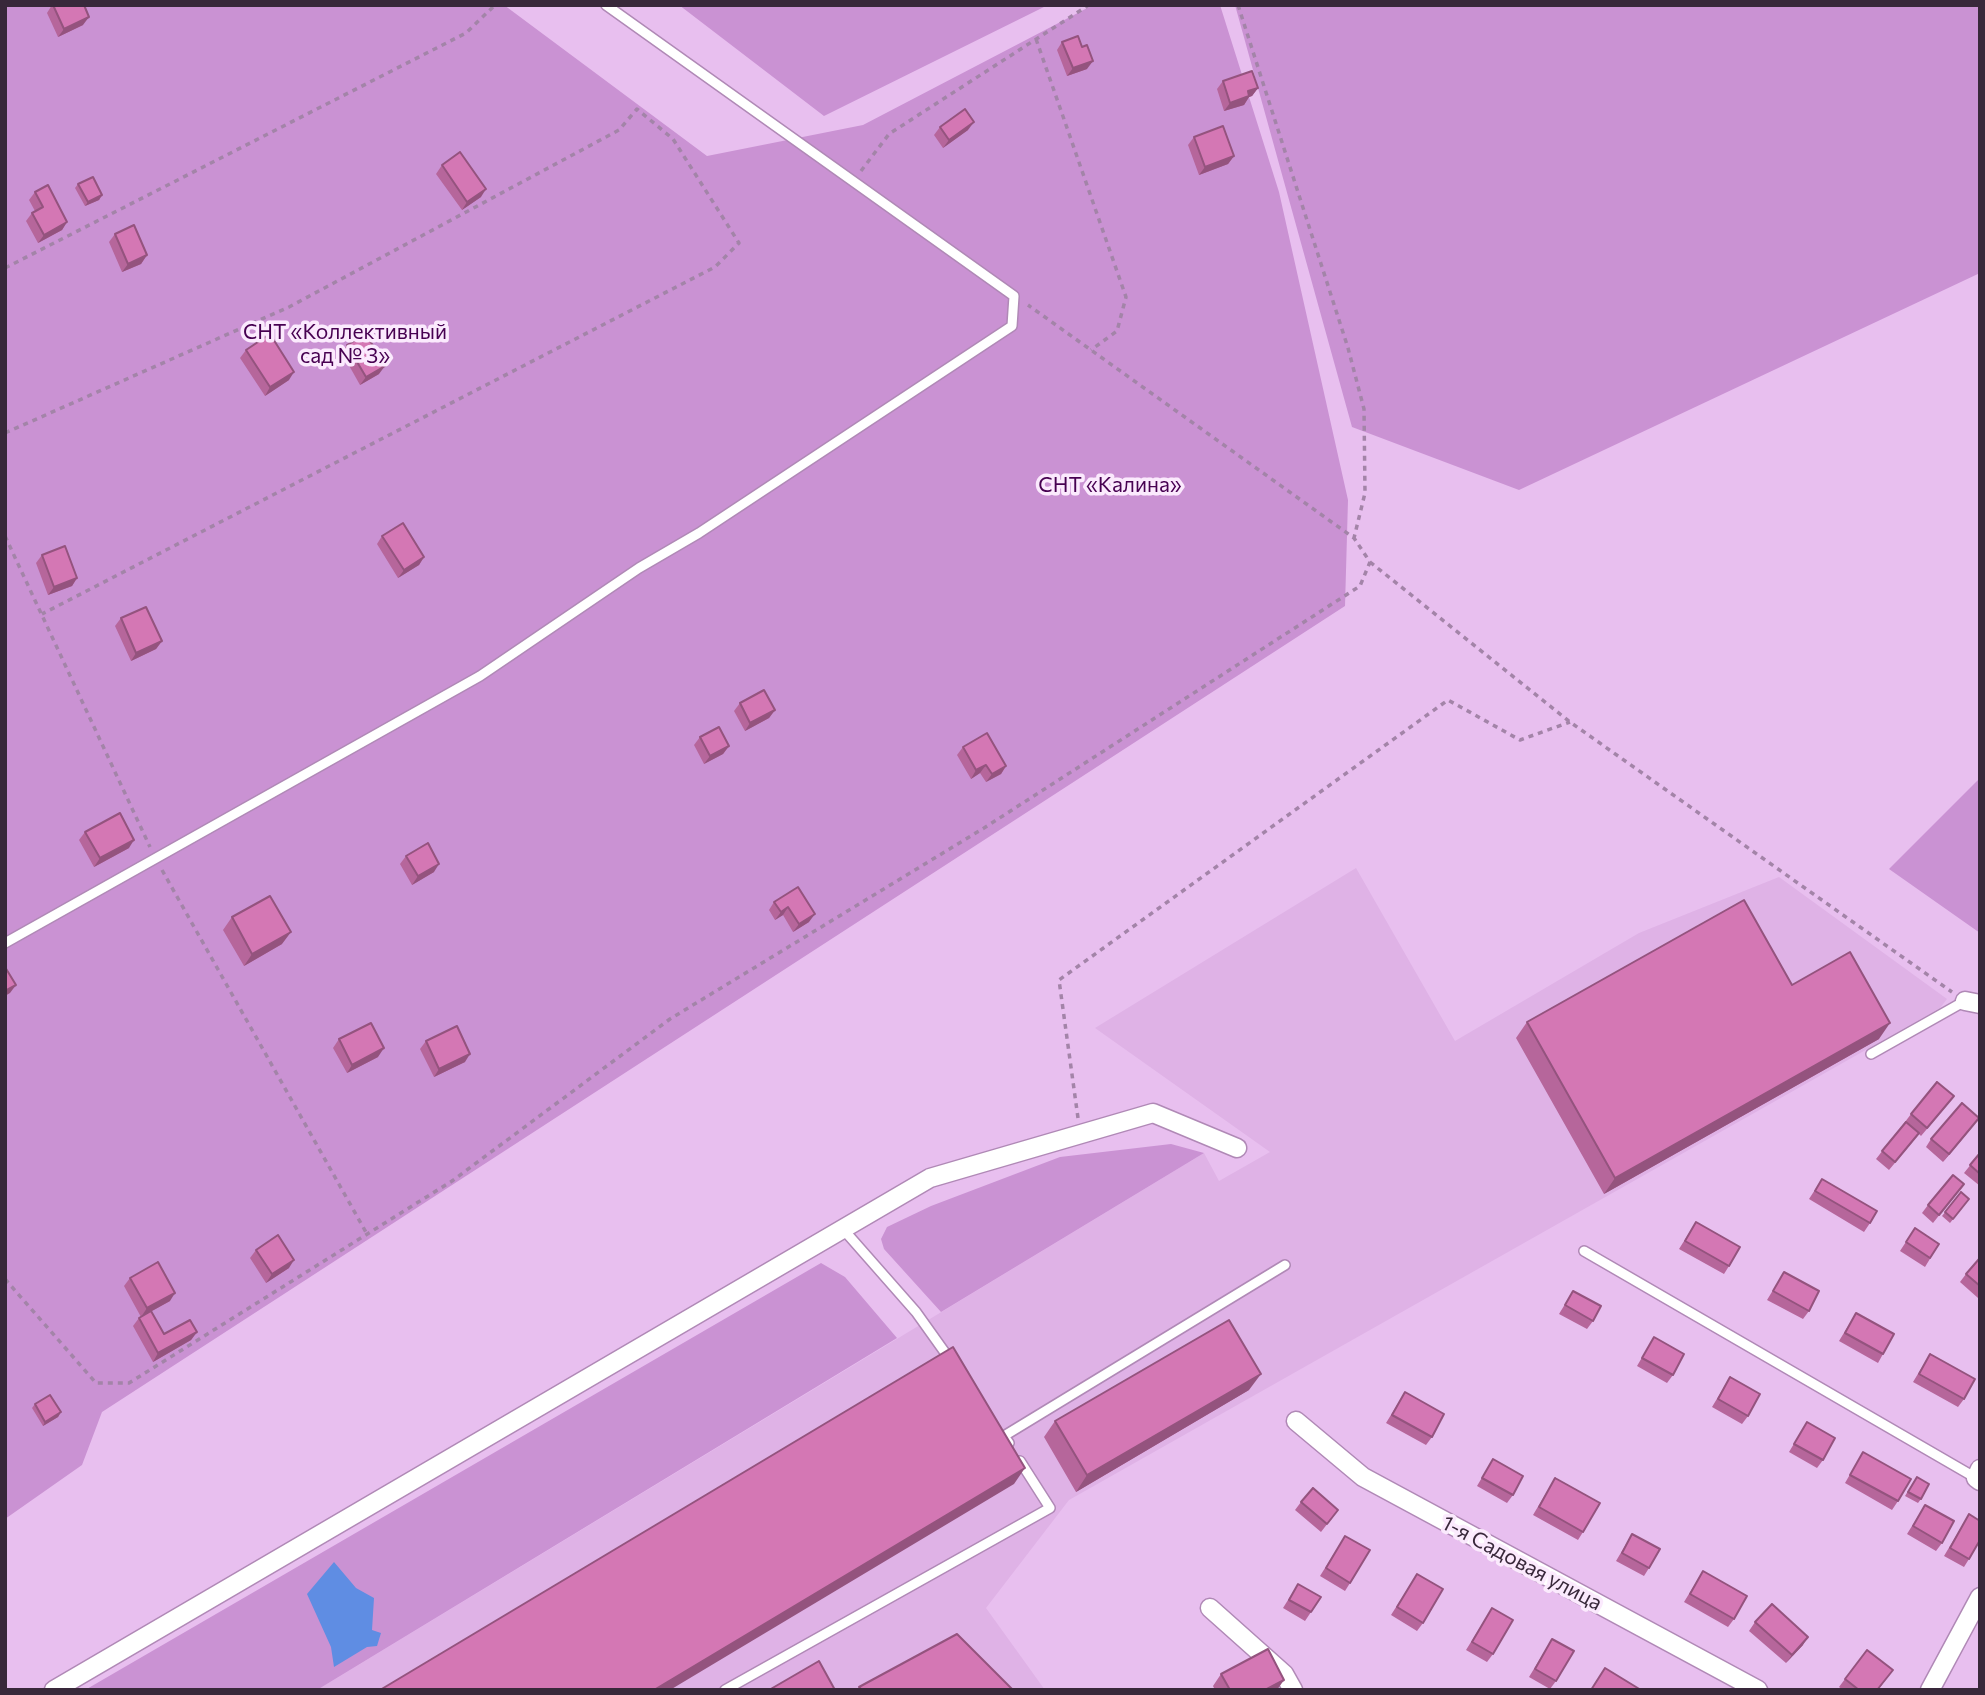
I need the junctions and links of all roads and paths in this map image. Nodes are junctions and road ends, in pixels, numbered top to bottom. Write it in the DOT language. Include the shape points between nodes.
graph roads {
  1 [pos="495,5"];
  2 [pos="606,5"];
  3 [pos="1089,5"];
  4 [pos="1238,5"];
  5 [pos="1036,39"];
  6 [pos="853,181"];
  7 [pos="5,268"];
  8 [pos="1014,296"];
  9 [pos="1091,350"];
  10 [pos="5,433"];
  11 [pos="5,536"];
  12 [pos="1354,538"];
  13 [pos="1370,562"];
  14 [pos="42,614"];
  15 [pos="1570,722"];
  16 [pos="155,859"];
  17 [pos="5,943"];
  18 [pos="1973,1002"];
  19 [pos="1871,1054"];
  20 [pos="1080,1134"];
  21 [pos="1237,1148"];
  22 [pos="843,1229"];
  23 [pos="367,1234"];
  24 [pos="1584,1251"];
  25 [pos="1285,1265"];
  26 [pos="5,1279"];
  27 [pos="956,1368"];
  28 [pos="1296,1420"];
  29 [pos="996,1425"];
  30 [pos="1004,1436"];
  31 [pos="1978,1476"];
  32 [pos="1980,1597"];
  33 [pos="1210,1608"];
  34 [pos="54,1690"];
  35 [pos="725,1690"];
  36 [pos="1293,1690"];
  37 [pos="1758,1690"];
  38 [pos="1930,1690"];
  1 -- 7 [label="path" via="467,33"];
  2 -- 6 [label="lane"];
  3 -- 5 [label="path"];
  4 -- 12 [label="path" via="1364,409 1365,493"];
  5 -- 6 [label="path" via="889,134"];
  5 -- 9 [label="path" via="1126,297 1117,331"];
  6 -- 8 [label="lane"];
  8 -- 9 [label="path"];
  8 -- 16 [label="lane" via="1012,326 699,533 480,676"];
  9 -- 12 [label="path"];
  10 -- 14 [label="path" via="289,307 619,130 637,109 673,139 739,243 715,267"];
  11 -- 14 [label="path"];
  12 -- 13 [label="path"];
  13 -- 15 [label="path"];
  13 -- 23 [label="path" via="1360,586 984,828 670,1019 452,1181"];
  14 -- 16 [label="path"];
  15 -- 18 [label="path"];
  15 -- 20 [label="path" via="1520,740 1448,700 1059,980"];
  16 -- 17 [label="lane"];
  16 -- 23 [label="path"];
  18 -- 19 [label="lane"];
  20 -- 21 [label="street" via="1153,1113"];
  20 -- 22 [label="street" via="930,1178"];
  22 -- 27 [label="lane" via="916,1312"];
  22 -- 34 [label="street"];
  23 -- 26 [label="path" via="129,1383 96,1383"];
  24 -- 31 [label="lane"];
  25 -- 30 [label="lane"];
  28 -- 37 [label="street, 1-я Садовая улица" via="1363,1477"];
  29 -- 30 [label="lane"];
  30 -- 35 [label="lane" via="1050,1508"];
  32 -- 38 [label="street"];
  33 -- 36 [label="street" via="1284,1674"];
}
